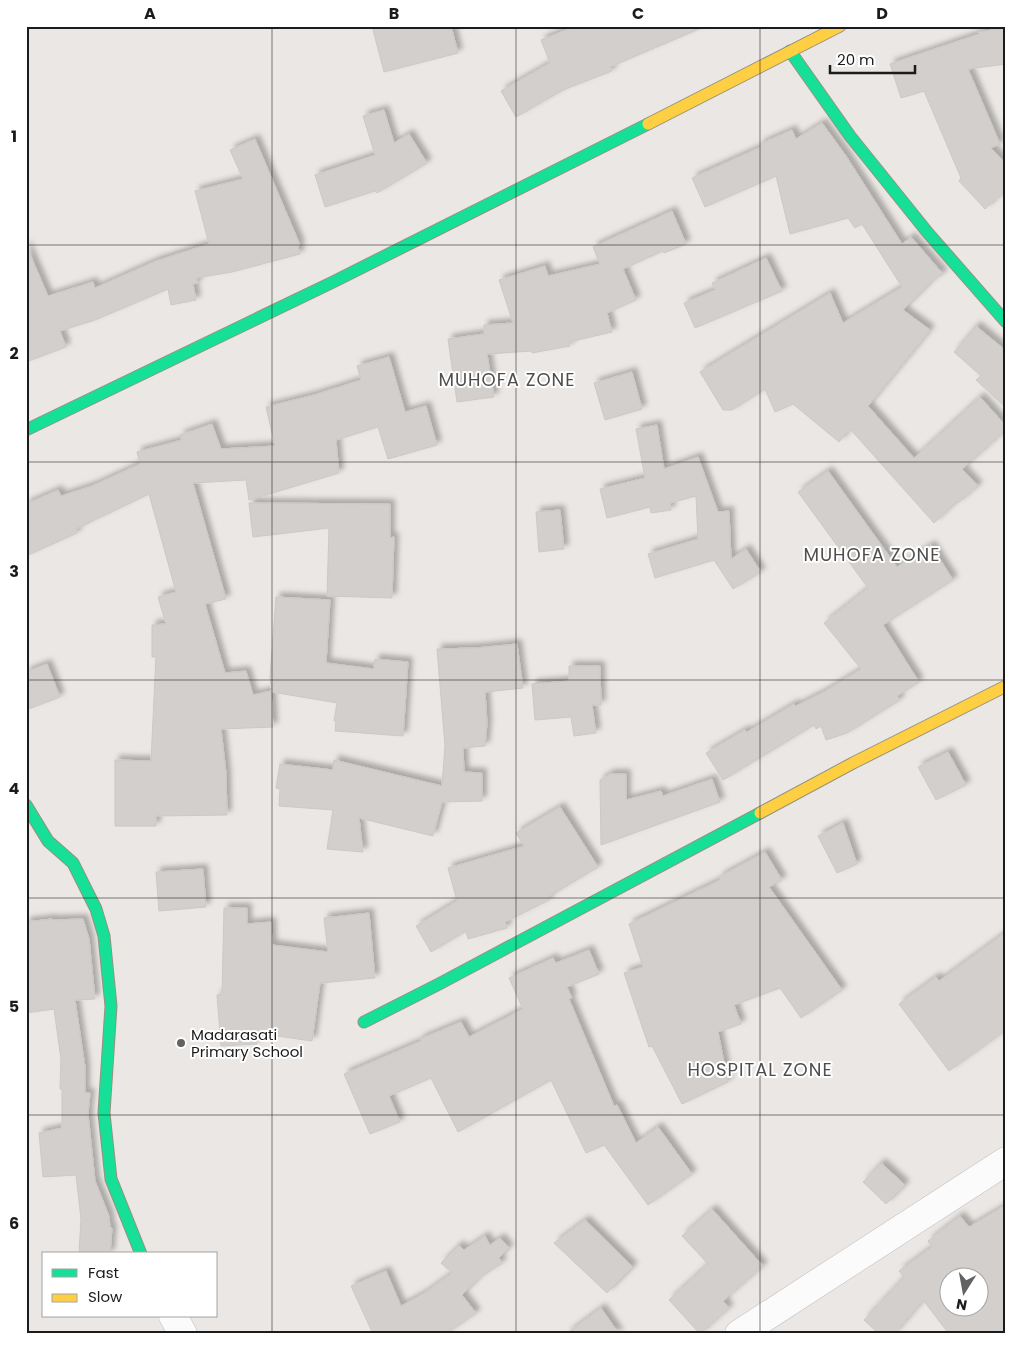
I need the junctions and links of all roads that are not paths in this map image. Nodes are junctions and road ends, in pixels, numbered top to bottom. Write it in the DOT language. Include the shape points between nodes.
graph roads {
  1 [pos="840,26"];
  2 [pos="790,51"];
  3 [pos="1006,322"];
  4 [pos="26,430"];
  5 [pos="1006,686"];
  6 [pos="26,805"];
  7 [pos="364,1022"];
  8 [pos="1006,1161"];
  9 [pos="140,1252"];
  10 [pos="174,1318"];
  11 [pos="183,1334"];
  12 [pos="739,1334"];
  1 -- 2 [label="street"];
  2 -- 3 [label="street" via="850,136 928,233"];
  2 -- 4 [label="street" via="477,212 162,368"];
  5 -- 7 [label="street"];
  6 -- 9 [label="street" via="48,841 73,862 96,909 104,936 110,1006 104,1113 111,1179"];
  8 -- 12 [label="street"];
  10 -- 11 [label="street"];
}
